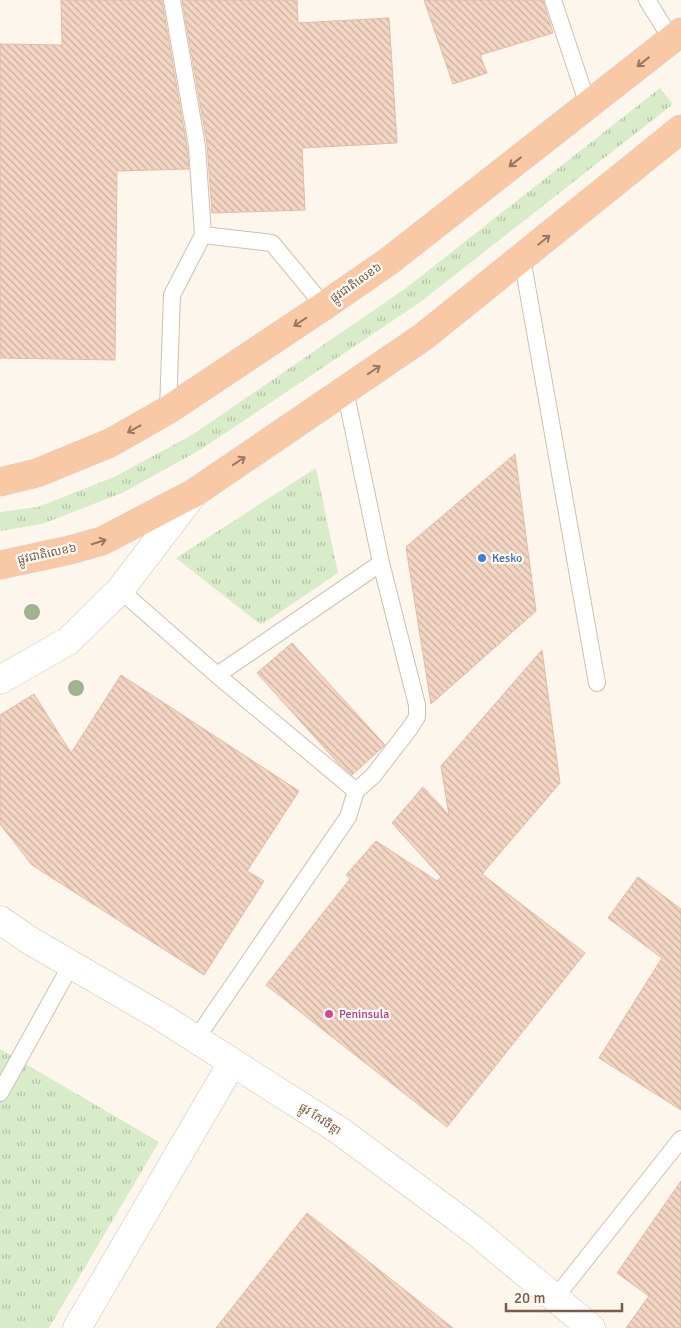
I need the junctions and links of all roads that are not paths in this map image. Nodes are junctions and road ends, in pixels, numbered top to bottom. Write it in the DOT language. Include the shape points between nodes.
graph roads {
  1 [pos="172,0"];
  2 [pos="553,0"];
  3 [pos="647,0"];
  4 [pos="676,36"];
  5 [pos="588,105"];
  6 [pos="681,130"];
  7 [pos="203,234"];
  8 [pos="522,258"];
  9 [pos="324,306"];
  10 [pos="345,390"];
  11 [pos="168,410"];
  12 [pos="0,482"];
  13 [pos="194,493"];
  14 [pos="380,563"];
  15 [pos="0,565"];
  16 [pos="120,590"];
  17 [pos="217,675"];
  18 [pos="0,680"];
  19 [pos="597,683"];
  20 [pos="356,791"];
  21 [pos="0,920"];
  22 [pos="0,935"];
  23 [pos="29,940"];
  24 [pos="70,965"];
  25 [pos="196,1039"];
  26 [pos="232,1063"];
  27 [pos="0,1093"];
  28 [pos="681,1139"];
  29 [pos="555,1298"];
  30 [pos="77,1328"];
  31 [pos="591,1328"];
  1 -- 7 [label="lane" via="197,146"];
  2 -- 5 [label="lane"];
  3 -- 4 [label="lane"];
  4 -- 5 [label="highway, ផ្លូវជាតិលេខ៦, one-way"];
  5 -- 9 [label="highway, ផ្លូវជាតិលេខ៦, one-way" via="389,260"];
  8 -- 6 [label="highway, ផ្លូវជាតិលេខ៦, one-way"];
  7 -- 9 [label="lane" via="272,243"];
  7 -- 11 [label="lane" via="172,295"];
  10 -- 8 [label="highway, ផ្លូវជាតិលេខ៦, one-way" via="423,337"];
  8 -- 19 [label="lane"];
  9 -- 11 [label="highway, ផ្លូវជាតិលេខ៦, one-way"];
  13 -- 10 [label="highway, ផ្លូវជាតិលេខ៦, one-way"];
  10 -- 14 [label="lane"];
  11 -- 12 [label="highway, ផ្លូវជាតិលេខ៦, one-way" via="110,443 37,473"];
  15 -- 13 [label="highway, ផ្លូវជាតិលេខ៦, one-way" via="102,541"];
  13 -- 16 [label="street"];
  14 -- 17 [label="lane"];
  14 -- 20 [label="lane" via="417,704 416,717 373,776"];
  16 -- 17 [label="lane"];
  16 -- 18 [label="street" via="68,642"];
  17 -- 20 [label="lane"];
  20 -- 25 [label="lane" via="348,817"];
  21 -- 23 [label="street, ផ្លូវ កែវចិន្តា"];
  22 -- 23 [label="street, ផ្លូវ កែវចិន្តា"];
  23 -- 24 [label="street, ផ្លូវ កែវចិន្តា"];
  24 -- 25 [label="street, ផ្លូវ កែវចិន្តា"];
  24 -- 27 [label="lane"];
  25 -- 26 [label="street, ផ្លូវ កែវចិន្តា"];
  26 -- 29 [label="street, ផ្លូវ កែវចិន្តា" via="340,1131 475,1231"];
  26 -- 30 [label="street"];
  28 -- 29 [label="lane"];
  29 -- 31 [label="street, ផ្លូវ កែវចិន្តា"];
}
